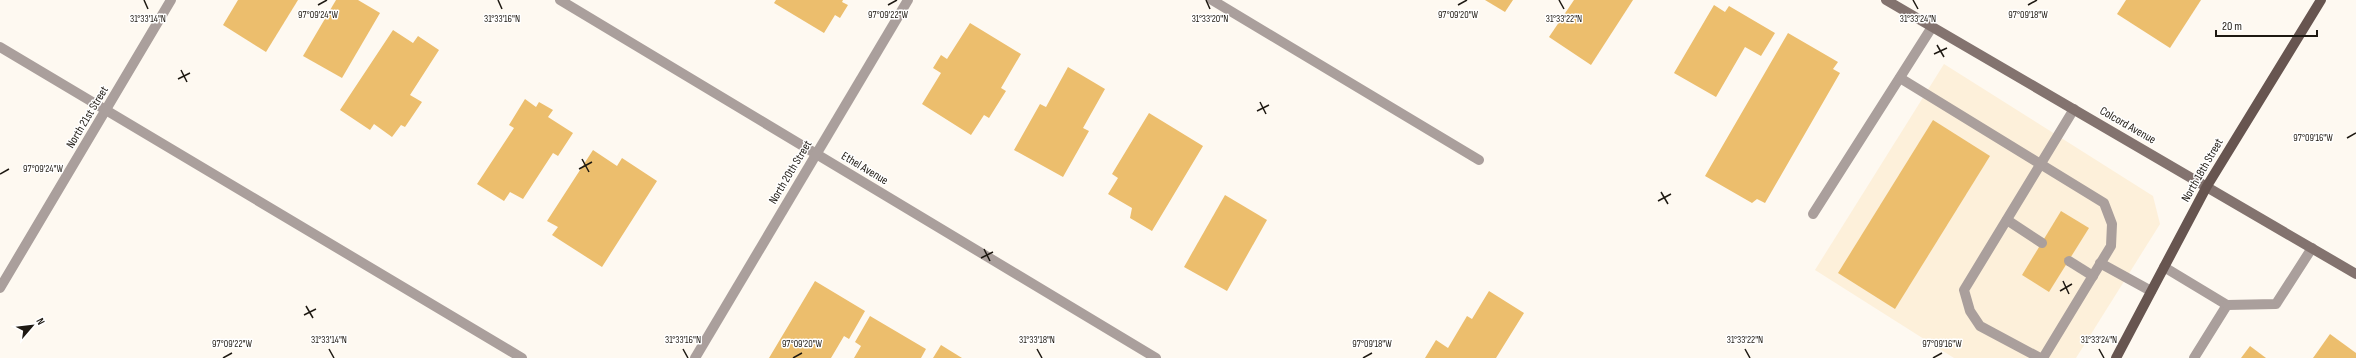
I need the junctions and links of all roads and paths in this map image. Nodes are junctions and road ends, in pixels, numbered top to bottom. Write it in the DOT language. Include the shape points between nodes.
graph roads {
  1 [pos="170,0"];
  2 [pos="560,0"];
  3 [pos="908,0"];
  4 [pos="1212,0"];
  5 [pos="1886,0"];
  6 [pos="2321,0"];
  7 [pos="1932,27"];
  8 [pos="0,47"];
  9 [pos="1900,78"];
  10 [pos="2074,109"];
  11 [pos="106,110"];
  12 [pos="816,154"];
  13 [pos="1479,160"];
  14 [pos="2040,165"];
  15 [pos="2207,186"];
  16 [pos="1813,214"];
  17 [pos="2007,220"];
  18 [pos="2042,243"];
  19 [pos="2312,248"];
  20 [pos="2069,261"];
  21 [pos="2100,263"];
  22 [pos="2164,267"];
  23 [pos="2356,274"];
  24 [pos="2093,276"];
  25 [pos="0,288"];
  26 [pos="2151,291"];
  27 [pos="2227,305"];
  28 [pos="522,358"];
  29 [pos="695,358"];
  30 [pos="1156,358"];
  31 [pos="2040,358"];
  32 [pos="2043,358"];
  33 [pos="2116,358"];
  34 [pos="2194,358"];
  1 -- 11 [label="street, North 21st Street"];
  2 -- 12 [label="street, Ethel Avenue"];
  3 -- 12 [label="street, North 20th Street"];
  4 -- 13 [label="street"];
  5 -- 7 [label="street, Colcord Avenue"];
  6 -- 15 [label="main road, North 18th Street"];
  7 -- 9 [label="street"];
  7 -- 10 [label="street, Colcord Avenue"];
  8 -- 11 [label="street"];
  9 -- 14 [label="street"];
  9 -- 16 [label="street"];
  10 -- 14 [label="street"];
  10 -- 15 [label="street, Colcord Avenue"];
  11 -- 25 [label="street, North 21st Street"];
  11 -- 28 [label="street"];
  12 -- 29 [label="street, North 20th Street"];
  12 -- 30 [label="street, Ethel Avenue"];
  14 -- 17 [label="street"];
  14 -- 21 [label="street" via="2104,203 2112,224 2111,246"];
  15 -- 19 [label="street, Colcord Avenue"];
  15 -- 22 [label="main road, North 18th Street"];
  17 -- 18 [label="street"];
  17 -- 31 [label="street" via="1964,290 1970,311 1980,326"];
  19 -- 23 [label="street, Colcord Avenue"];
  19 -- 27 [label="street" via="2276,304"];
  20 -- 24 [label="street"];
  21 -- 24 [label="street"];
  21 -- 26 [label="street"];
  22 -- 26 [label="main road, North 18th Street"];
  22 -- 27 [label="street"];
  24 -- 32 [label="street"];
  26 -- 33 [label="main road, North 18th Street"];
  27 -- 34 [label="street"];
}
